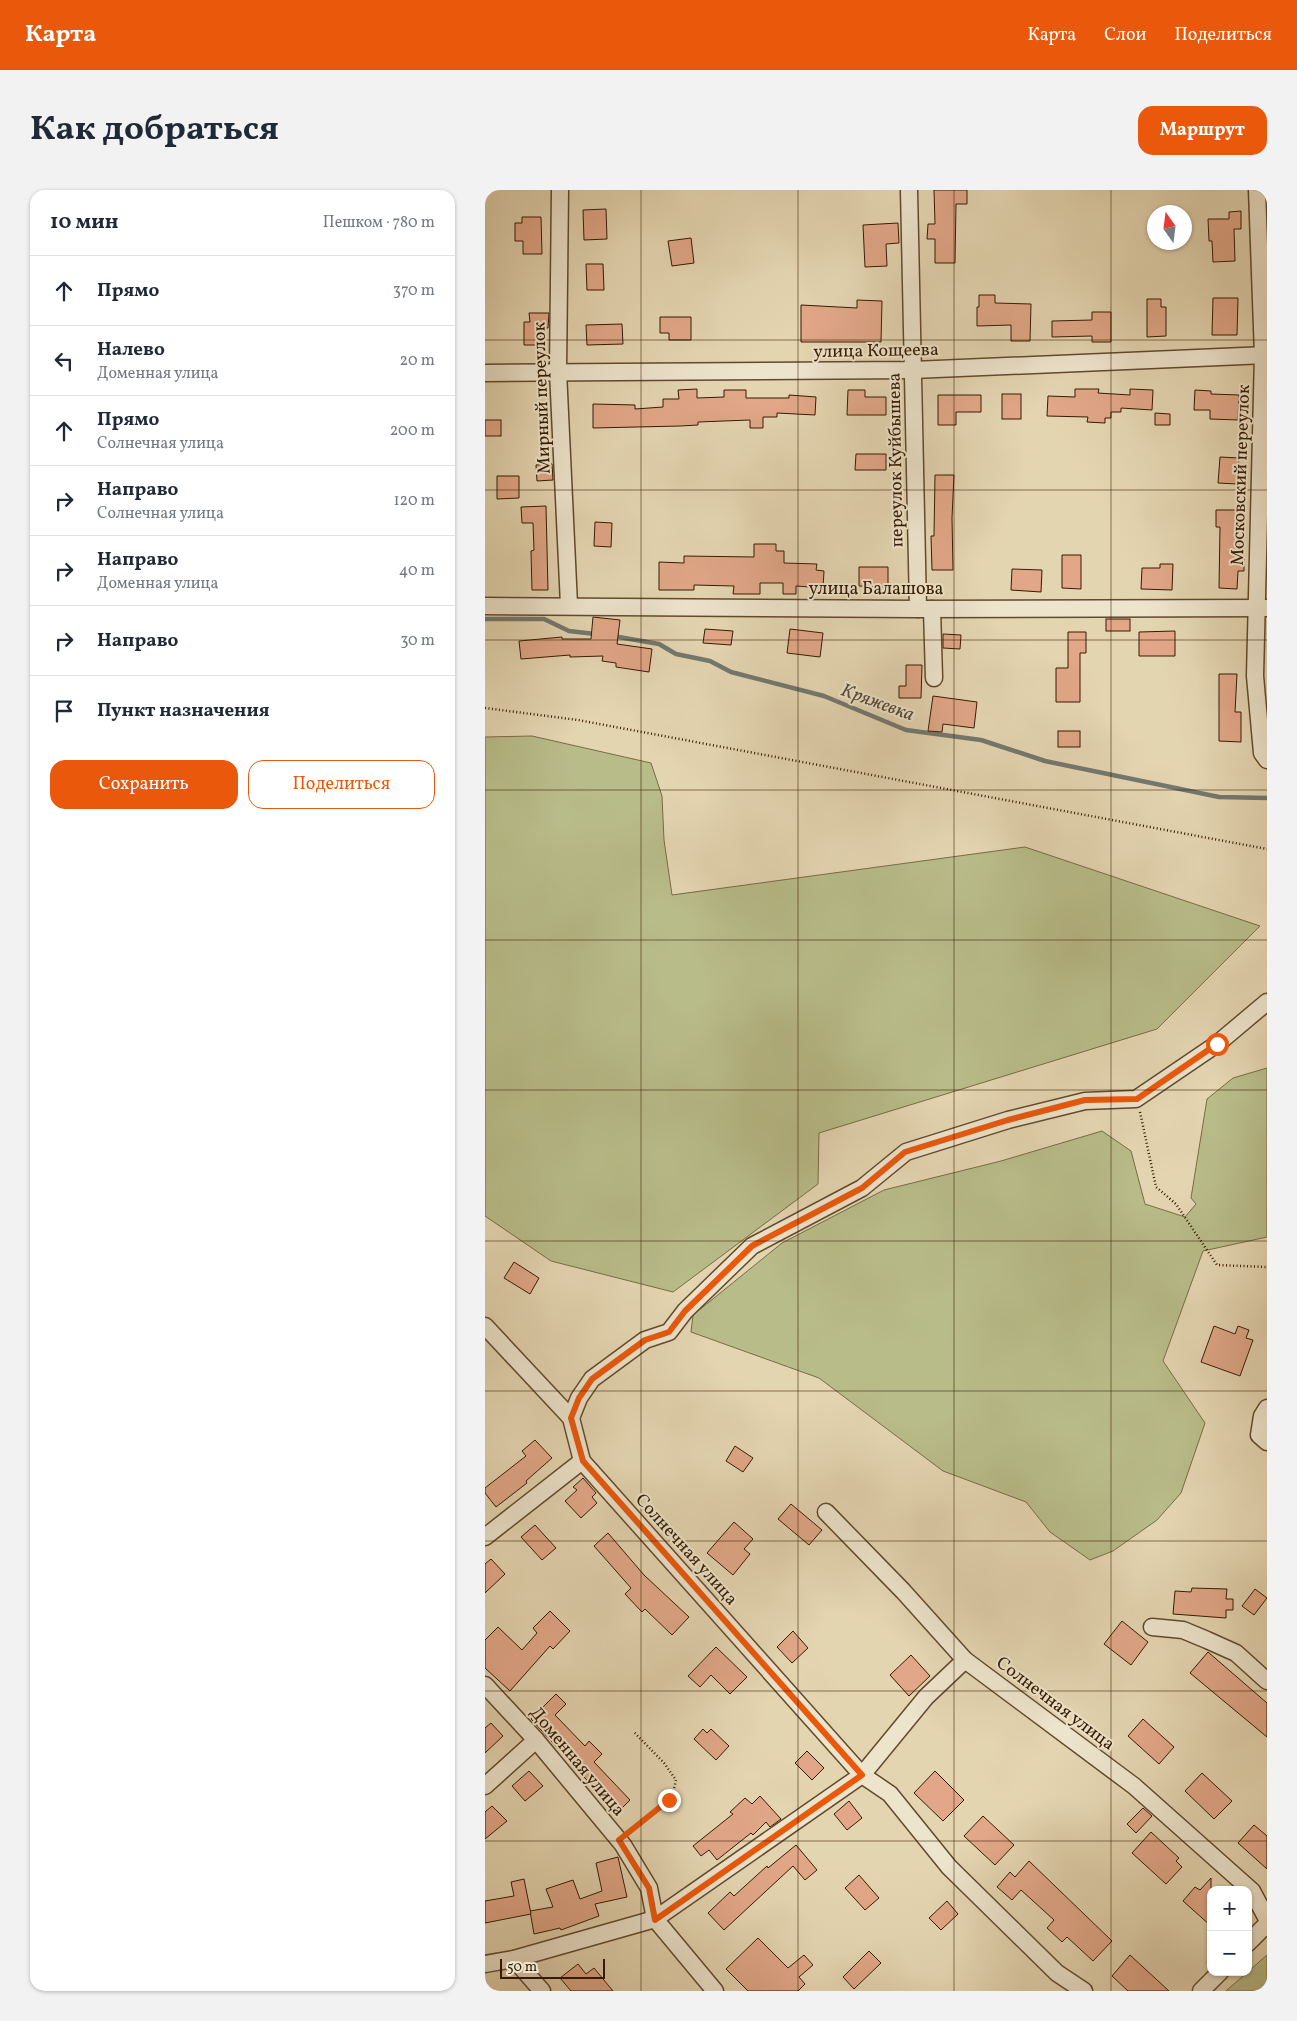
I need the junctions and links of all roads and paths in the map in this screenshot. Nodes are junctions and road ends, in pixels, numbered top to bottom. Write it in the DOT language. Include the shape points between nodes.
graph roads {
  1 [pos="560,190"];
  2 [pos="909,190"];
  3 [pos="1257,190"];
  4 [pos="1265,355"];
  5 [pos="913,370"];
  6 [pos="558,371"];
  7 [pos="485,373"];
  8 [pos="485,606"];
  9 [pos="569,606"];
  10 [pos="1261,608"];
  11 [pos="925,609"];
  12 [pos="934,678"];
  13 [pos="485,708"];
  14 [pos="1267,760"];
  15 [pos="1267,848"];
  16 [pos="1267,1002"];
  17 [pos="1137,1099"];
  18 [pos="1267,1267"];
  19 [pos="485,1326"];
  20 [pos="1267,1408"];
  21 [pos="571,1418"];
  22 [pos="1267,1442"];
  23 [pos="583,1461"];
  24 [pos="826,1512"];
  25 [pos="485,1537"];
  26 [pos="1152,1627"];
  27 [pos="965,1660"];
  28 [pos="1267,1681"];
  29 [pos="485,1684"];
  30 [pos="633,1732"];
  31 [pos="536,1740"];
  32 [pos="862,1775"];
  33 [pos="485,1786"];
  34 [pos="619,1840"];
  35 [pos="1267,1918"];
  36 [pos="655,1920"];
  37 [pos="1267,1924"];
  38 [pos="1256,1940"];
  39 [pos="514,1959"];
  40 [pos="485,1964"];
  41 [pos="1216,1976"];
  42 [pos="542,1991"];
  43 [pos="715,1991"];
  44 [pos="1084,1991"];
  45 [pos="1201,1991"];
  1 -- 6 [label="street, Мирный переулок"];
  2 -- 5 [label="street, переулок Куйбышева"];
  3 -- 4 [label="street, Московский переулок"];
  4 -- 5 [label="street, улица Кощеева"];
  4 -- 10 [label="street, Московский переулок"];
  5 -- 6 [label="street, улица Кощеева"];
  5 -- 11 [label="street, переулок Куйбышева"];
  6 -- 7 [label="street, улица Кощеева"];
  6 -- 9 [label="street, Мирный переулок"];
  8 -- 9 [label="street, улица Балашова"];
  9 -- 11 [label="street, улица Балашова"];
  10 -- 11 [label="street, улица Балашова"];
  10 -- 14 [label="street, Московский переулок" via="1255,676 1262,753"];
  11 -- 12 [label="street, переулок Куйбышева"];
  13 -- 15 [label="path" via="578,720"];
  16 -- 17 [label="street" via="1217,1044"];
  17 -- 18 [label="path" via="1156,1187 1176,1204 1217,1265"];
  17 -- 21 [label="street" via="1085,1100 905,1152 862,1188 752,1246 685,1311 669,1332 645,1340 592,1379"];
  19 -- 21 [label="street"];
  20 -- 22 [label="street" via="1262,1416 1259,1435"];
  21 -- 23 [label="street"];
  23 -- 25 [label="street"];
  23 -- 32 [label="street, Солнечная улица"];
  24 -- 27 [label="street, Солнечная улица"];
  26 -- 28 [label="street" via="1183,1630 1236,1653"];
  27 -- 32 [label="street" via="926,1697"];
  27 -- 35 [label="street, Солнечная улица" via="1134,1786 1252,1891"];
  29 -- 31 [label="street, Доменная улица"];
  30 -- 34 [label="path" via="665,1763 675,1780 674,1789 669,1800"];
  31 -- 33 [label="street"];
  31 -- 34 [label="street, Доменная улица"];
  32 -- 36 [label="street"];
  32 -- 44 [label="street, Солнечная улица" via="890,1794 949,1868 1057,1973"];
  34 -- 36 [label="street, Доменная улица" via="649,1888"];
  36 -- 39 [label="street"];
  36 -- 43 [label="street, Доменная улица"];
  37 -- 38 [label="street"];
  39 -- 40 [label="street"];
  39 -- 42 [label="street"];
  41 -- 45 [label="street"];
}
